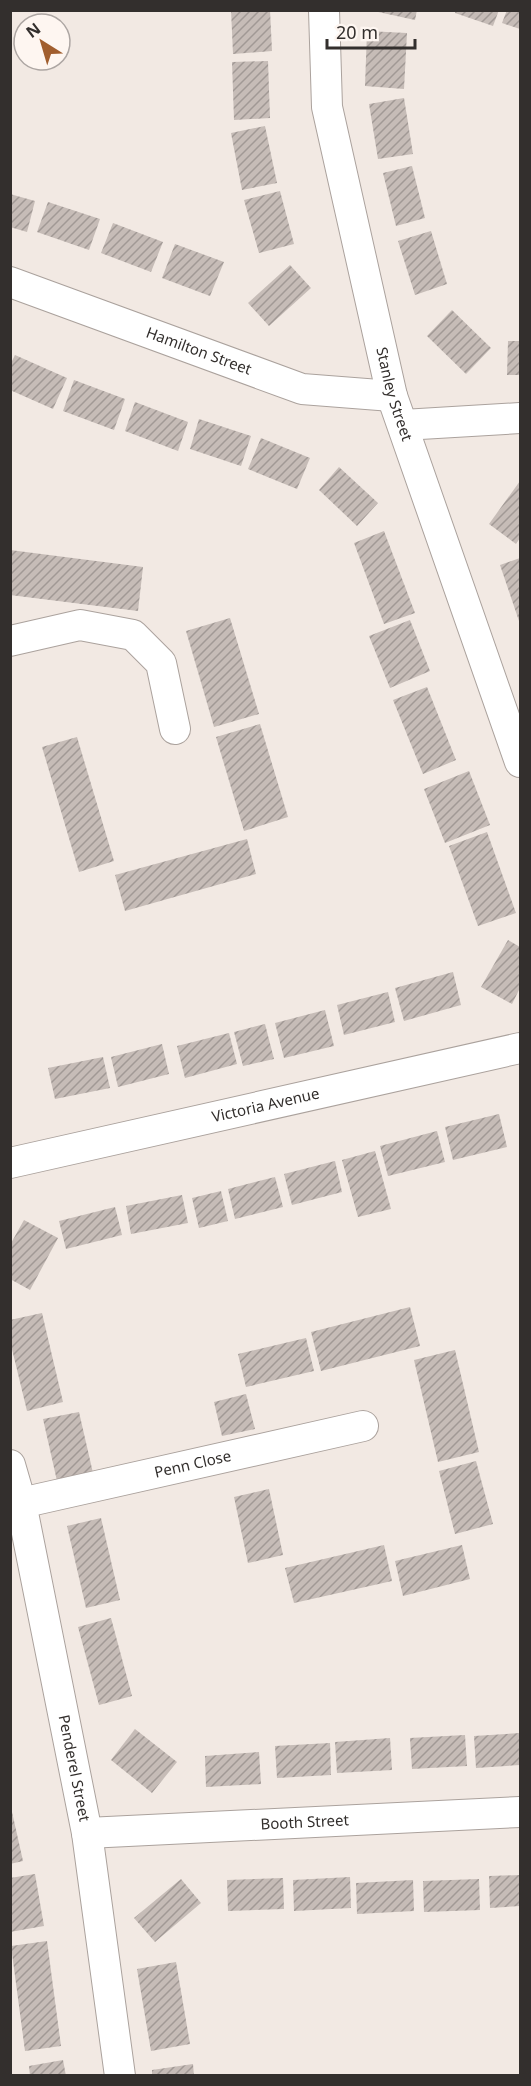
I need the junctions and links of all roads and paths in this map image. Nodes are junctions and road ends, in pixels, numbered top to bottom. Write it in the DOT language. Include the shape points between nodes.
graph roads {
  1 [pos="324,10"];
  2 [pos="10,282"];
  3 [pos="392,396"];
  4 [pos="520,418"];
  5 [pos="403,425"];
  6 [pos="10,641"];
  7 [pos="175,729"];
  8 [pos="520,762"];
  9 [pos="520,1048"];
  10 [pos="10,1163"];
  11 [pos="363,1426"];
  12 [pos="10,1465"];
  13 [pos="21,1503"];
  14 [pos="520,1812"];
  15 [pos="87,1833"];
  16 [pos="120,2076"];
  1 -- 3 [label="street, Stanley Street" via="327,107"];
  2 -- 3 [label="street, Hamilton Street" via="302,389"];
  3 -- 5 [label="street, Stanley Street"];
  4 -- 5 [label="street"];
  5 -- 8 [label="street, Stanley Street"];
  6 -- 7 [label="street" via="80,625 132,635 161,663"];
  9 -- 10 [label="street, Victoria Avenue"];
  11 -- 13 [label="street, Penn Close"];
  12 -- 13 [label="street, Penderel Street"];
  13 -- 15 [label="street, Penderel Street"];
  14 -- 15 [label="street, Booth Street"];
  15 -- 16 [label="street, Penderel Street"];
}
